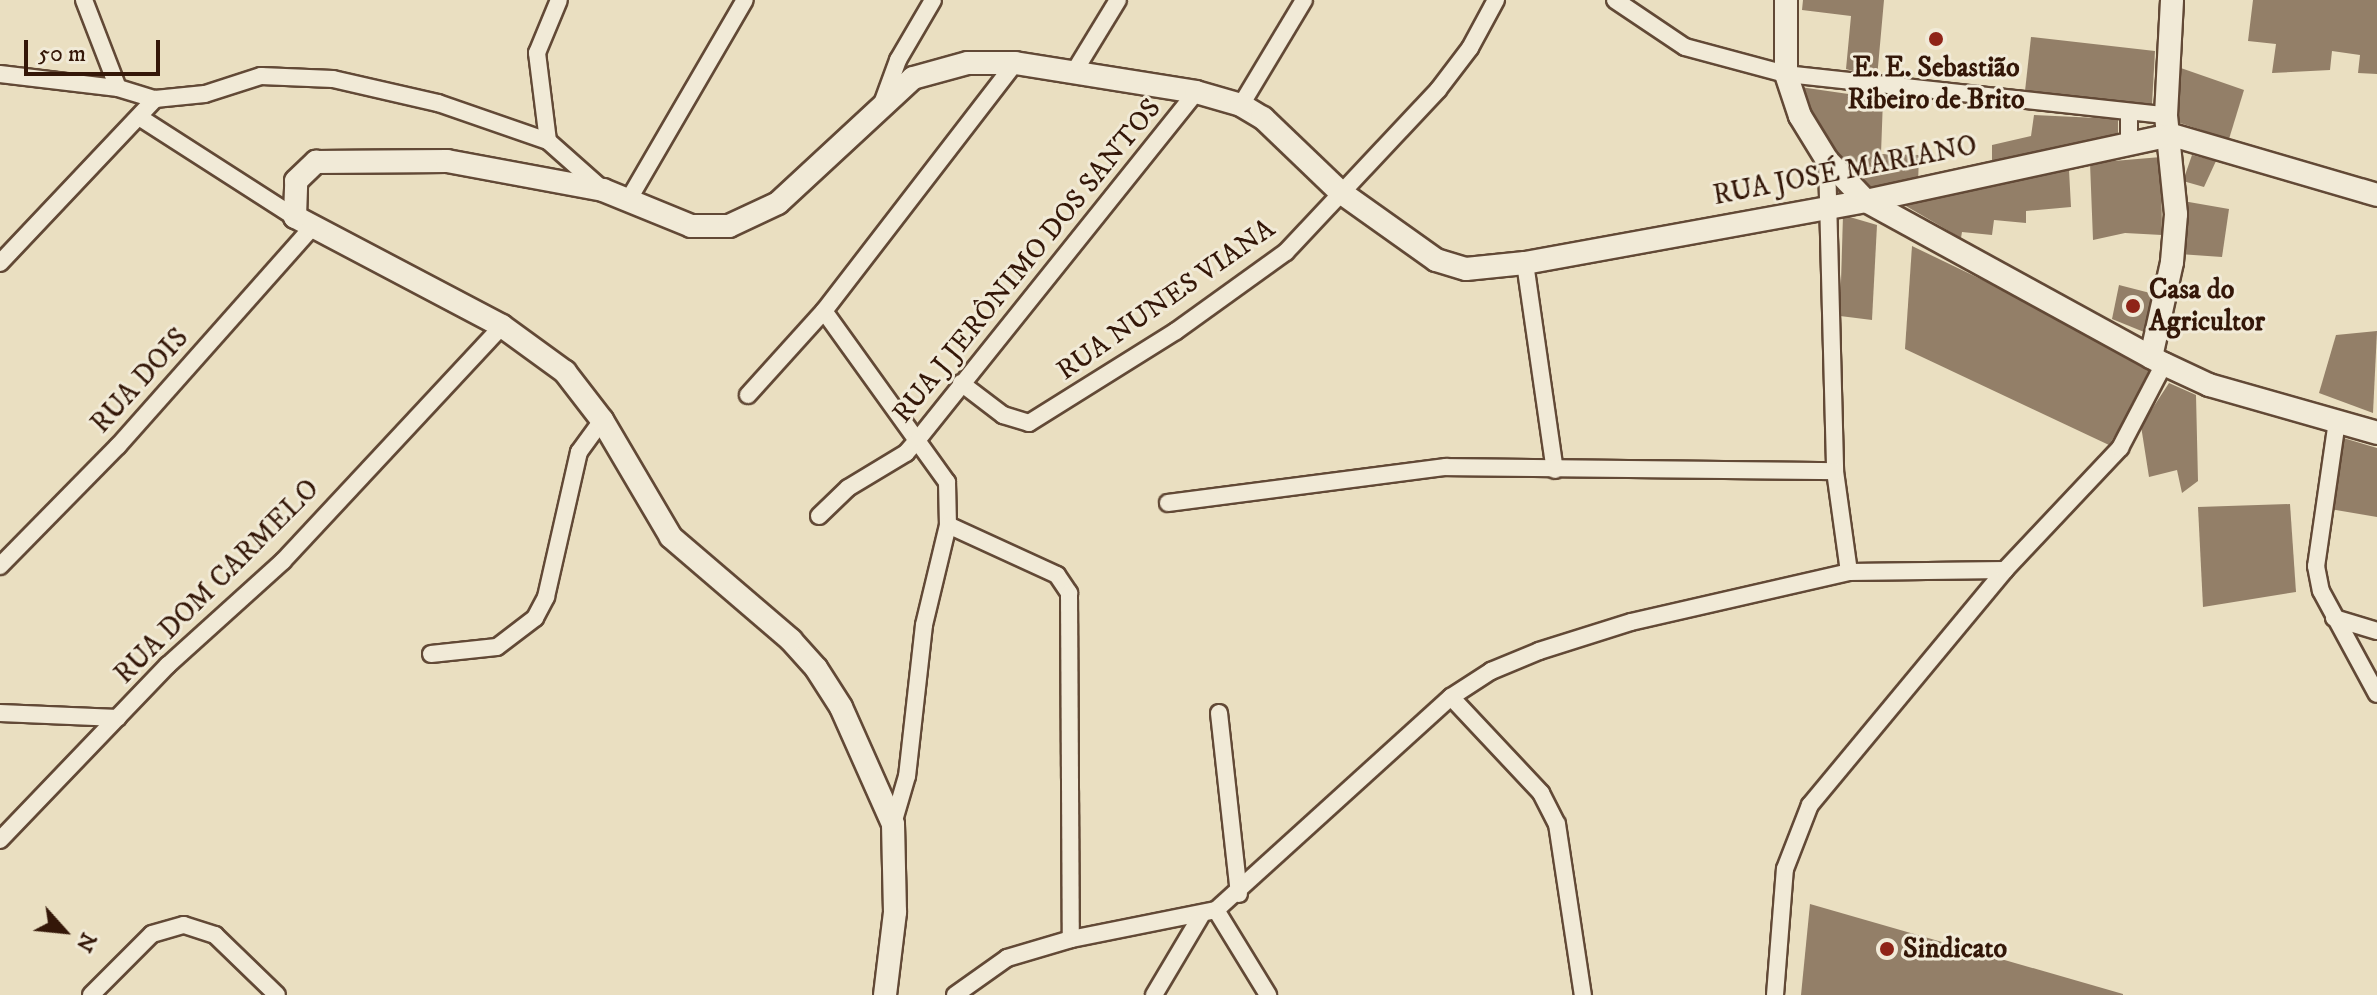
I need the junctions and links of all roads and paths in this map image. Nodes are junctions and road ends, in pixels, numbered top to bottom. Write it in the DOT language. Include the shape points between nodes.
graph roads {
  1 [pos="84,0"];
  2 [pos="559,0"];
  3 [pos="745,0"];
  4 [pos="933,0"];
  5 [pos="1118,0"];
  6 [pos="1304,0"];
  7 [pos="1496,0"];
  8 [pos="1615,0"];
  9 [pos="1786,0"];
  10 [pos="2172,0"];
  11 [pos="1015,63"];
  12 [pos="1074,72"];
  13 [pos="0,74"];
  14 [pos="1786,74"];
  15 [pos="118,88"];
  16 [pos="1196,92"];
  17 [pos="155,99"];
  18 [pos="883,101"];
  19 [pos="1241,105"];
  20 [pos="2129,112"];
  21 [pos="139,117"];
  22 [pos="2169,125"];
  23 [pos="548,141"];
  24 [pos="2129,144"];
  25 [pos="1827,160"];
  26 [pos="603,190"];
  27 [pos="1339,191"];
  28 [pos="2377,195"];
  29 [pos="629,199"];
  30 [pos="1866,201"];
  31 [pos="1829,204"];
  32 [pos="304,221"];
  33 [pos="0,263"];
  34 [pos="1525,263"];
  35 [pos="824,311"];
  36 [pos="502,326"];
  37 [pos="2158,361"];
  38 [pos="961,383"];
  39 [pos="748,395"];
  40 [pos="602,420"];
  41 [pos="2337,421"];
  42 [pos="2377,433"];
  43 [pos="919,438"];
  44 [pos="1555,470"];
  45 [pos="1835,471"];
  46 [pos="1168,503"];
  47 [pos="819,516"];
  48 [pos="948,525"];
  49 [pos="0,566"];
  50 [pos="2005,570"];
  51 [pos="1849,572"];
  52 [pos="2334,618"];
  53 [pos="2377,631"];
  54 [pos="431,654"];
  55 [pos="2377,694"];
  56 [pos="1451,697"];
  57 [pos="0,713"];
  58 [pos="1219,713"];
  59 [pos="118,718"];
  60 [pos="893,824"];
  61 [pos="0,840"];
  62 [pos="1239,894"];
  63 [pos="1208,913"];
  64 [pos="1071,939"];
  65 [pos="91,995"];
  66 [pos="277,995"];
  67 [pos="885,995"];
  68 [pos="955,995"];
  69 [pos="1154,995"];
  70 [pos="1268,995"];
  71 [pos="1583,995"];
  72 [pos="1775,995"];
  1 -- 15 [label="street"];
  2 -- 23 [label="street" via="537,53"];
  3 -- 29 [label="street"];
  4 -- 18 [label="street" via="898,60"];
  5 -- 12 [label="street"];
  6 -- 19 [label="street"];
  7 -- 27 [label="street, RUA NUNES VIANA" via="1470,48 1438,90"];
  8 -- 14 [label="street" via="1685,47"];
  9 -- 14 [label="street"];
  10 -- 22 [label="street"];
  11 -- 12 [label="street, RUA JOSÉ MARIANO"];
  11 -- 18 [label="street, RUA JOSÉ MARIANO" via="942,68 913,78"];
  11 -- 35 [label="street"];
  12 -- 16 [label="street, RUA JOSÉ MARIANO"];
  13 -- 15 [label="street"];
  14 -- 20 [label="street"];
  14 -- 25 [label="street" via="1800,116"];
  15 -- 17 [label="street"];
  16 -- 19 [label="street, RUA JOSÉ MARIANO"];
  16 -- 38 [label="street, RUA J JERÔNIMO DOS SANTOS"];
  17 -- 21 [label="street"];
  17 -- 23 [label="street" via="205,94 261,76 303,74 438,103"];
  18 -- 29 [label="street, RUA JOSÉ MARIANO" via="841,149 778,203 729,226 691,226"];
  19 -- 27 [label="street, RUA JOSÉ MARIANO" via="1263,118"];
  20 -- 22 [label="street"];
  20 -- 24 [label="street"];
  21 -- 32 [label="street"];
  21 -- 33 [label="street"];
  22 -- 24 [label="street, RUA JOSÉ MARIANO"];
  22 -- 28 [label="street, RUA JOSÉ MARIANO"];
  22 -- 37 [label="street" via="2172,262"];
  23 -- 26 [label="street"];
  24 -- 30 [label="street, RUA JOSÉ MARIANO"];
  25 -- 30 [label="street"];
  25 -- 31 [label="street"];
  26 -- 29 [label="street, RUA JOSÉ MARIANO"];
  26 -- 32 [label="street, RUA JOSÉ MARIANO" via="447,161 326,159 296,181"];
  27 -- 34 [label="street, RUA JOSÉ MARIANO" via="1448,265 1466,269"];
  27 -- 38 [label="street, RUA NUNES VIANA" via="1286,252 1143,354 1038,420 1029,423 1003,415"];
  30 -- 31 [label="street, RUA JOSÉ MARIANO"];
  30 -- 37 [label="street"];
  31 -- 34 [label="street, RUA JOSÉ MARIANO"];
  31 -- 45 [label="street"];
  32 -- 36 [label="street"];
  32 -- 49 [label="street, RUA DOIS" via="118,446"];
  34 -- 44 [label="street"];
  35 -- 39 [label="street"];
  35 -- 43 [label="street"];
  36 -- 40 [label="street" via="565,372"];
  36 -- 59 [label="street, RUA DOM CARMELO" via="283,561 215,620"];
  37 -- 41 [label="street" via="2209,385"];
  37 -- 50 [label="street" via="2120,448"];
  38 -- 43 [label="street, RUA J JERÔNIMO DOS SANTOS"];
  40 -- 54 [label="street" via="579,452 546,597 535,618 497,647"];
  40 -- 60 [label="street" via="671,537 816,668 841,707"];
  41 -- 42 [label="street"];
  41 -- 52 [label="street" via="2316,543 2321,591"];
  43 -- 47 [label="street, RUA J JERÔNIMO DOS SANTOS" via="906,453 848,488"];
  43 -- 48 [label="street" via="947,482"];
  44 -- 45 [label="street"];
  44 -- 46 [label="street" via="1446,467"];
  45 -- 51 [label="street"];
  48 -- 60 [label="street" via="924,625 907,776"];
  48 -- 64 [label="street" via="1057,575 1069,593"];
  50 -- 51 [label="street"];
  50 -- 72 [label="street" via="1829,777 1797,827 1785,869"];
  51 -- 56 [label="street" via="1631,622 1491,671"];
  52 -- 53 [label="street"];
  52 -- 55 [label="street"];
  56 -- 62 [label="street" via="1369,767"];
  56 -- 71 [label="street" via="1541,793 1557,824"];
  57 -- 59 [label="street"];
  58 -- 62 [label="street"];
  59 -- 61 [label="street, RUA DOM CARMELO"];
  60 -- 67 [label="street" via="895,912"];
  62 -- 63 [label="street"];
  63 -- 64 [label="street"];
  63 -- 69 [label="street"];
  63 -- 70 [label="street"];
  64 -- 68 [label="street" via="993,964"];
  65 -- 66 [label="street" via="152,934 184,925 215,935"];
}
